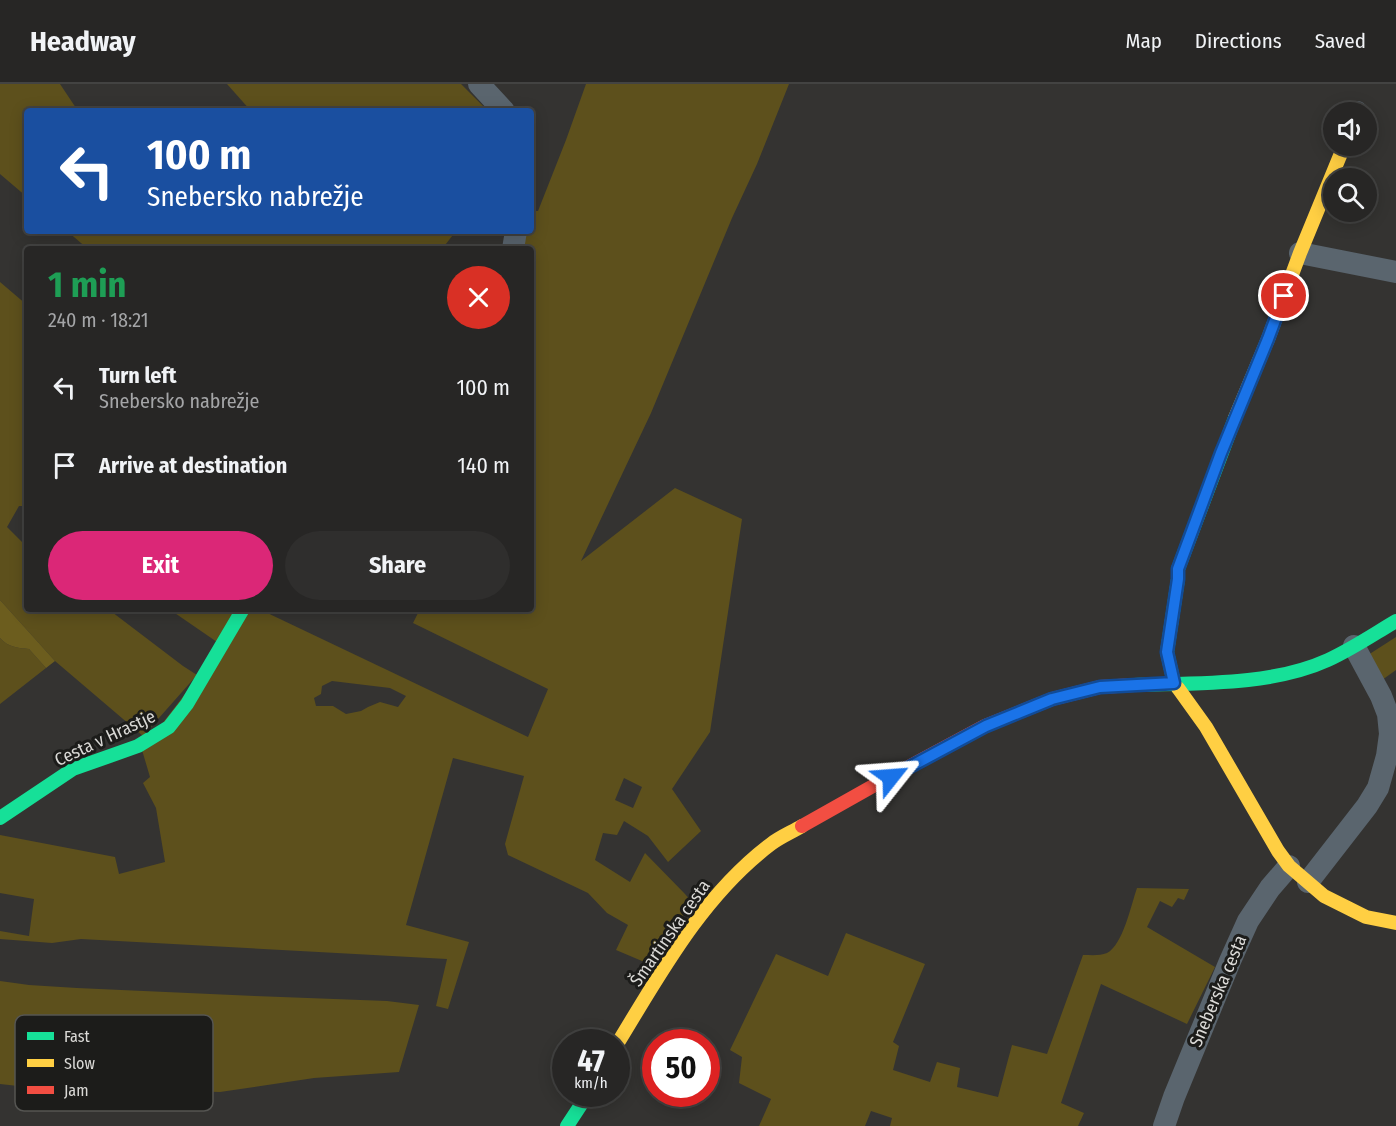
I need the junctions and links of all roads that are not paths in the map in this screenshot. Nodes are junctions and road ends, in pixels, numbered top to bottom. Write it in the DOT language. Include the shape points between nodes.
graph roads {
  1 [pos="478,84"];
  2 [pos="501,108"];
  3 [pos="1341,156"];
  4 [pos="1300,253"];
  5 [pos="1396,272"];
  6 [pos="241,612"];
  7 [pos="1396,621"];
  8 [pos="1354,646"];
  9 [pos="1174,683"];
  10 [pos="0,818"];
  11 [pos="1289,866"];
  12 [pos="1308,882"];
  13 [pos="1396,923"];
  14 [pos="626,1029"];
  15 [pos="579,1107"];
  16 [pos="567,1126"];
  17 [pos="1164,1126"];
  1 -- 2 [label="street"];
  3 -- 4 [label="street"];
  4 -- 5 [label="street"];
  4 -- 9 [label="street" via="1178,569 1167,652"];
  6 -- 10 [label="street, Cesta v Hrastje" via="187,704 169,727 138,746 73,769"];
  7 -- 8 [label="street, Šmartinska cesta"];
  8 -- 9 [label="street, Šmartinska cesta" via="1328,660 1263,678"];
  8 -- 12 [label="street" via="1388,714 1387,756 1378,788 1367,806"];
  9 -- 11 [label="street" via="1206,727"];
  9 -- 14 [label="street, Šmartinska cesta" via="1100,687 1052,699 986,726 772,843 734,875 704,910"];
  11 -- 12 [label="street"];
  11 -- 17 [label="street, Sneberska cesta" via="1248,921"];
  12 -- 13 [label="street" via="1324,896 1366,917"];
  15 -- 16 [label="street"];
}
